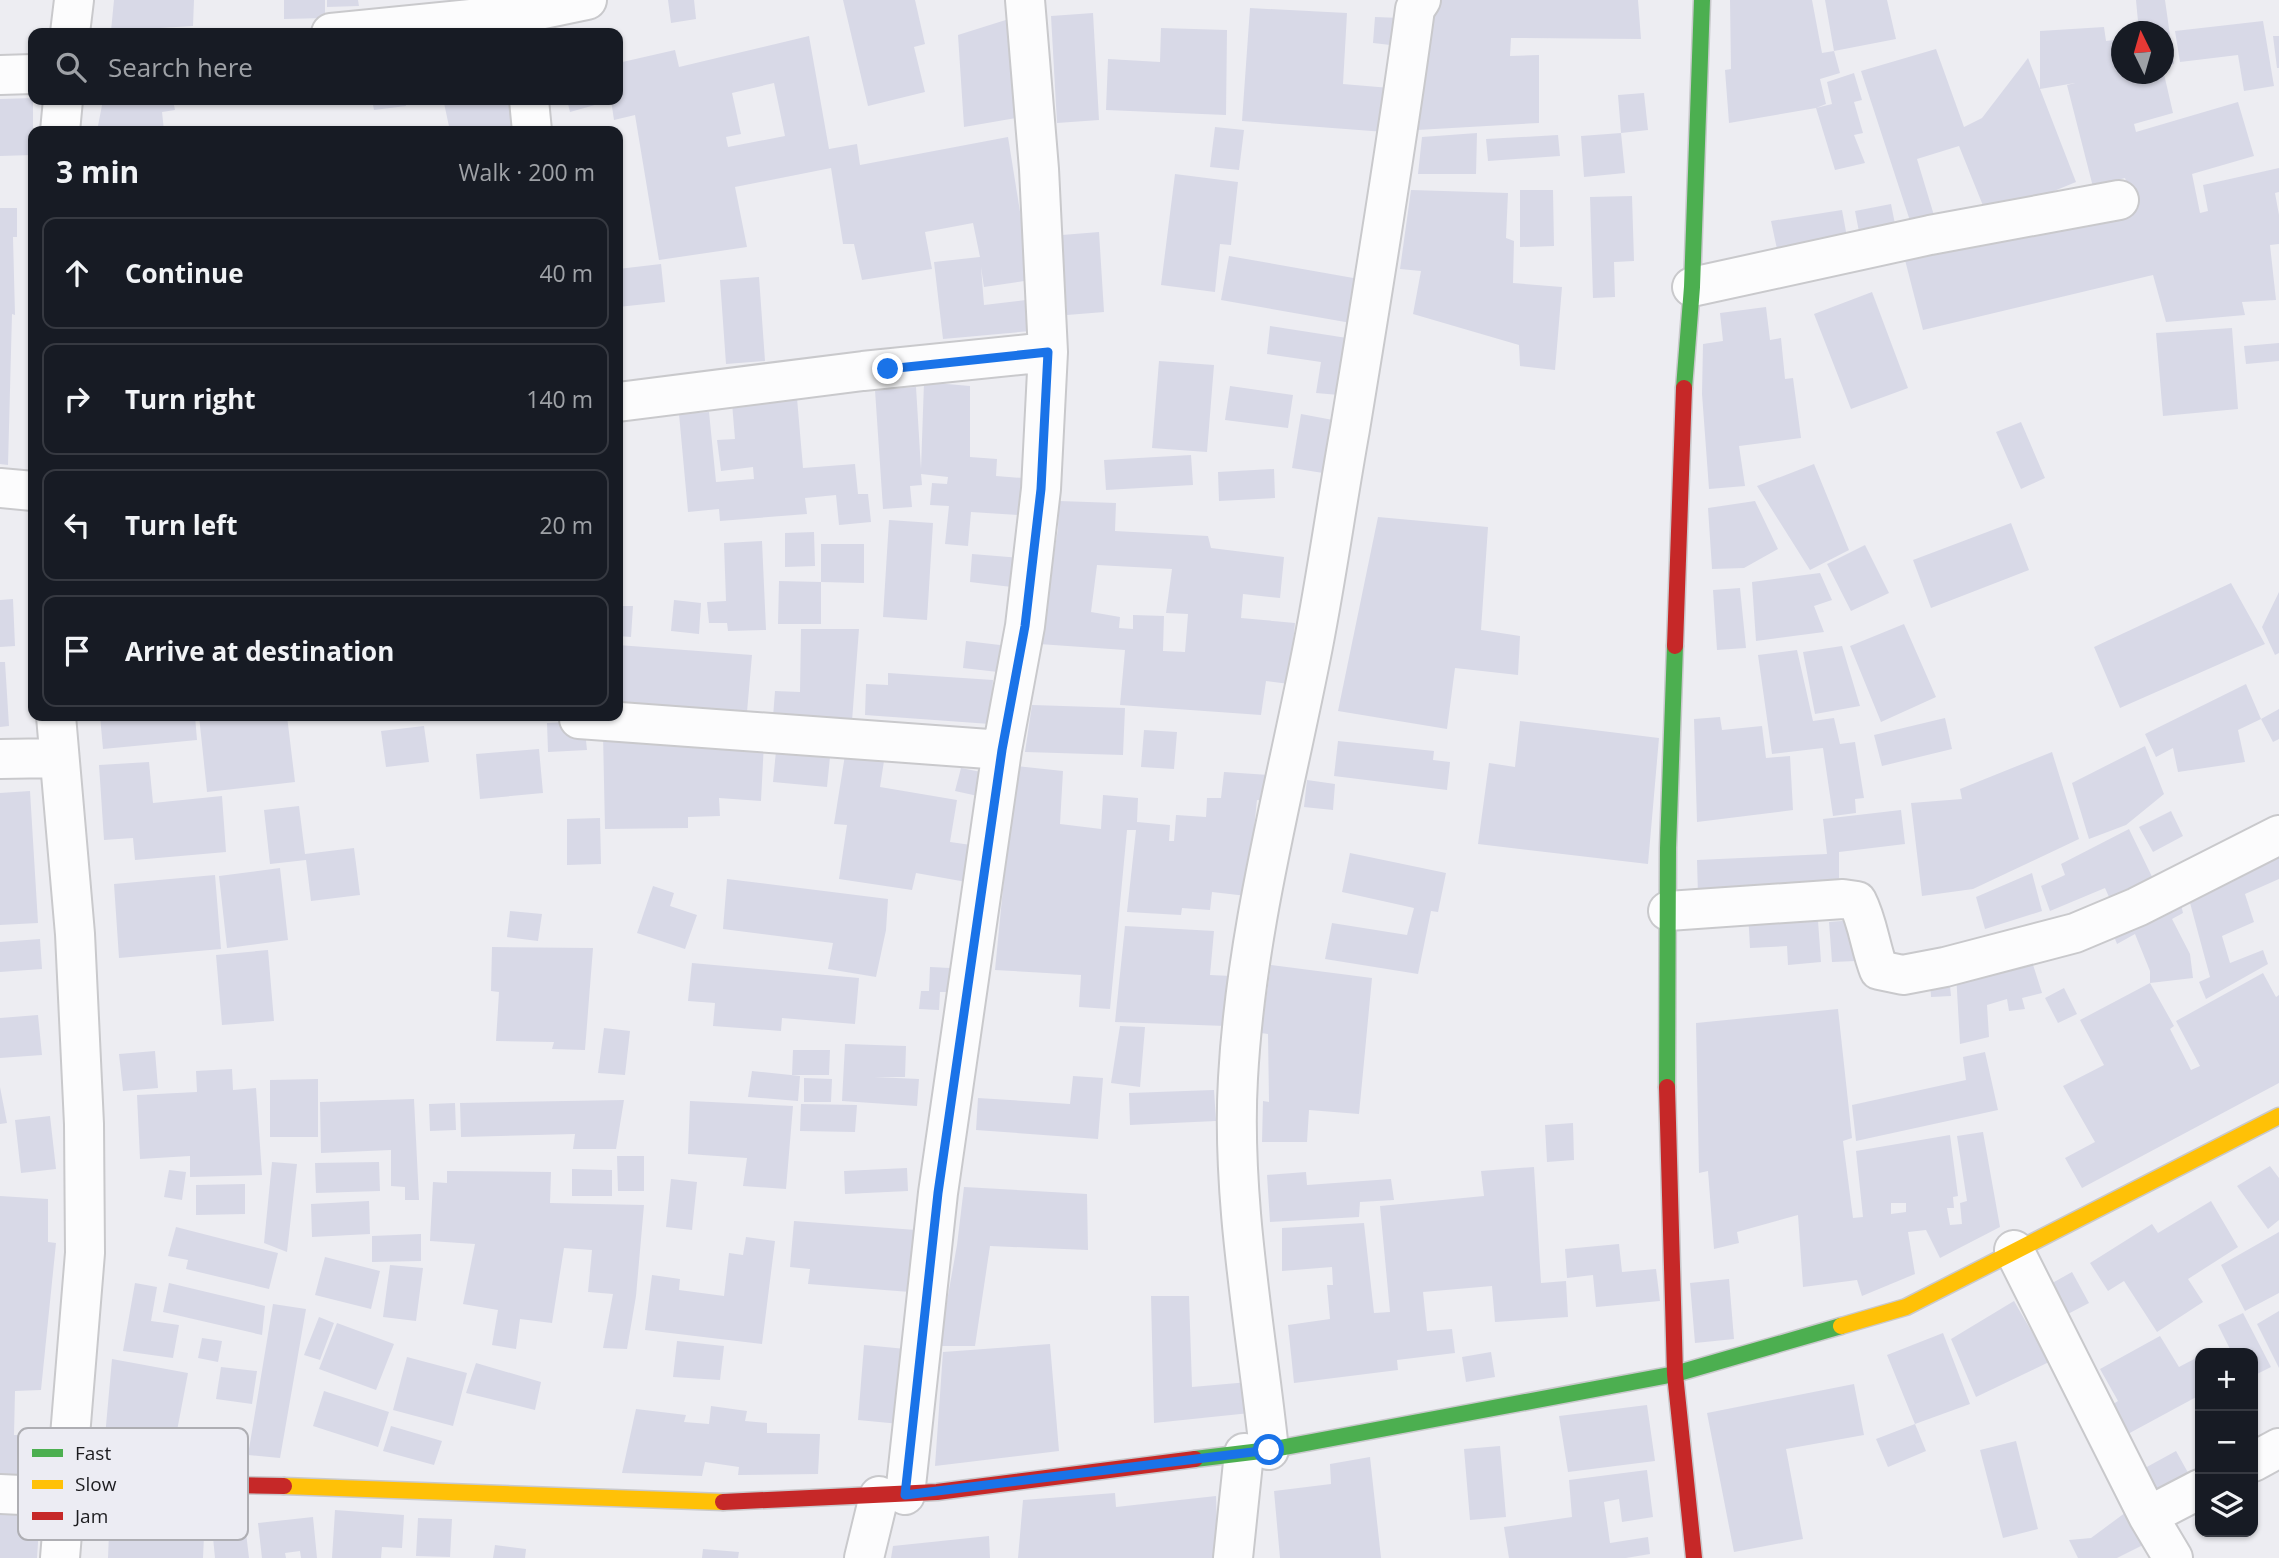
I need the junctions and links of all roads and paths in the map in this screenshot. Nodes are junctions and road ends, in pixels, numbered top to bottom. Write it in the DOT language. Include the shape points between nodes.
graph roads {
  1 [pos="74,0"];
  2 [pos="587,0"];
  3 [pos="1025,0"];
  4 [pos="1420,0"];
  5 [pos="1702,0"];
  6 [pos="521,24"];
  7 [pos="71,28"];
  8 [pos="437,28"];
  9 [pos="28,74"];
  10 [pos="0,75"];
  11 [pos="63,105"];
  12 [pos="529,105"];
  13 [pos="60,126"];
  14 [pos="532,126"];
  15 [pos="2119,200"];
  16 [pos="1692,287"];
  17 [pos="1048,352"];
  18 [pos="623,401"];
  19 [pos="0,488"];
  20 [pos="28,491"];
  21 [pos="56,721"];
  22 [pos="606,721"];
  23 [pos="1002,750"];
  24 [pos="58,758"];
  25 [pos="0,759"];
  26 [pos="2279,835"];
  27 [pos="1668,911"];
  28 [pos="2279,1116"];
  29 [pos="2014,1250"];
  30 [pos="1675,1374"];
  31 [pos="70,1428"];
  32 [pos="2279,1448"];
  33 [pos="1257,1451"];
  34 [pos="2258,1459"];
  35 [pos="248,1488"];
  36 [pos="2195,1492"];
  37 [pos="18,1493"];
  38 [pos="0,1494"];
  39 [pos="892,1496"];
  40 [pos="2148,1516"];
  41 [pos="61,1540"];
  42 [pos="60,1558"];
  43 [pos="864,1558"];
  44 [pos="1233,1558"];
  45 [pos="1694,1558"];
  46 [pos="2173,1558"];
  1 -- 7 [label="street"];
  2 -- 6 [label="street"];
  3 -- 17 [label="street" via="1040,169"];
  4 -- 33 [label="street" via="1314,643 1258,905 1247,982 1238,1140"];
  5 -- 16 [label="street"];
  6 -- 8 [label="street"];
  9 -- 10 [label="street"];
  11 -- 13 [label="street"];
  12 -- 14 [label="street"];
  15 -- 16 [label="street"];
  16 -- 27 [label="street" via="1682,416"];
  17 -- 18 [label="street"];
  17 -- 23 [label="street" via="1040,503 1025,626"];
  19 -- 20 [label="street"];
  21 -- 24 [label="street"];
  22 -- 23 [label="street"];
  23 -- 39 [label="street"];
  24 -- 25 [label="street"];
  24 -- 31 [label="street" via="76,946 85,1137 85,1254"];
  26 -- 27 [label="street" via="2075,933 1903,975 1879,970 1857,901"];
  27 -- 30 [label="street"];
  28 -- 29 [label="street"];
  29 -- 30 [label="street" via="1906,1307"];
  29 -- 40 [label="street"];
  30 -- 33 [label="street"];
  30 -- 45 [label="street"];
  32 -- 34 [label="street"];
  33 -- 39 [label="street"];
  33 -- 44 [label="street"];
  35 -- 39 [label="street" via="402,1488 693,1503"];
  36 -- 40 [label="street"];
  37 -- 38 [label="street"];
  39 -- 43 [label="street"];
  40 -- 46 [label="street"];
  41 -- 42 [label="street"];
}
